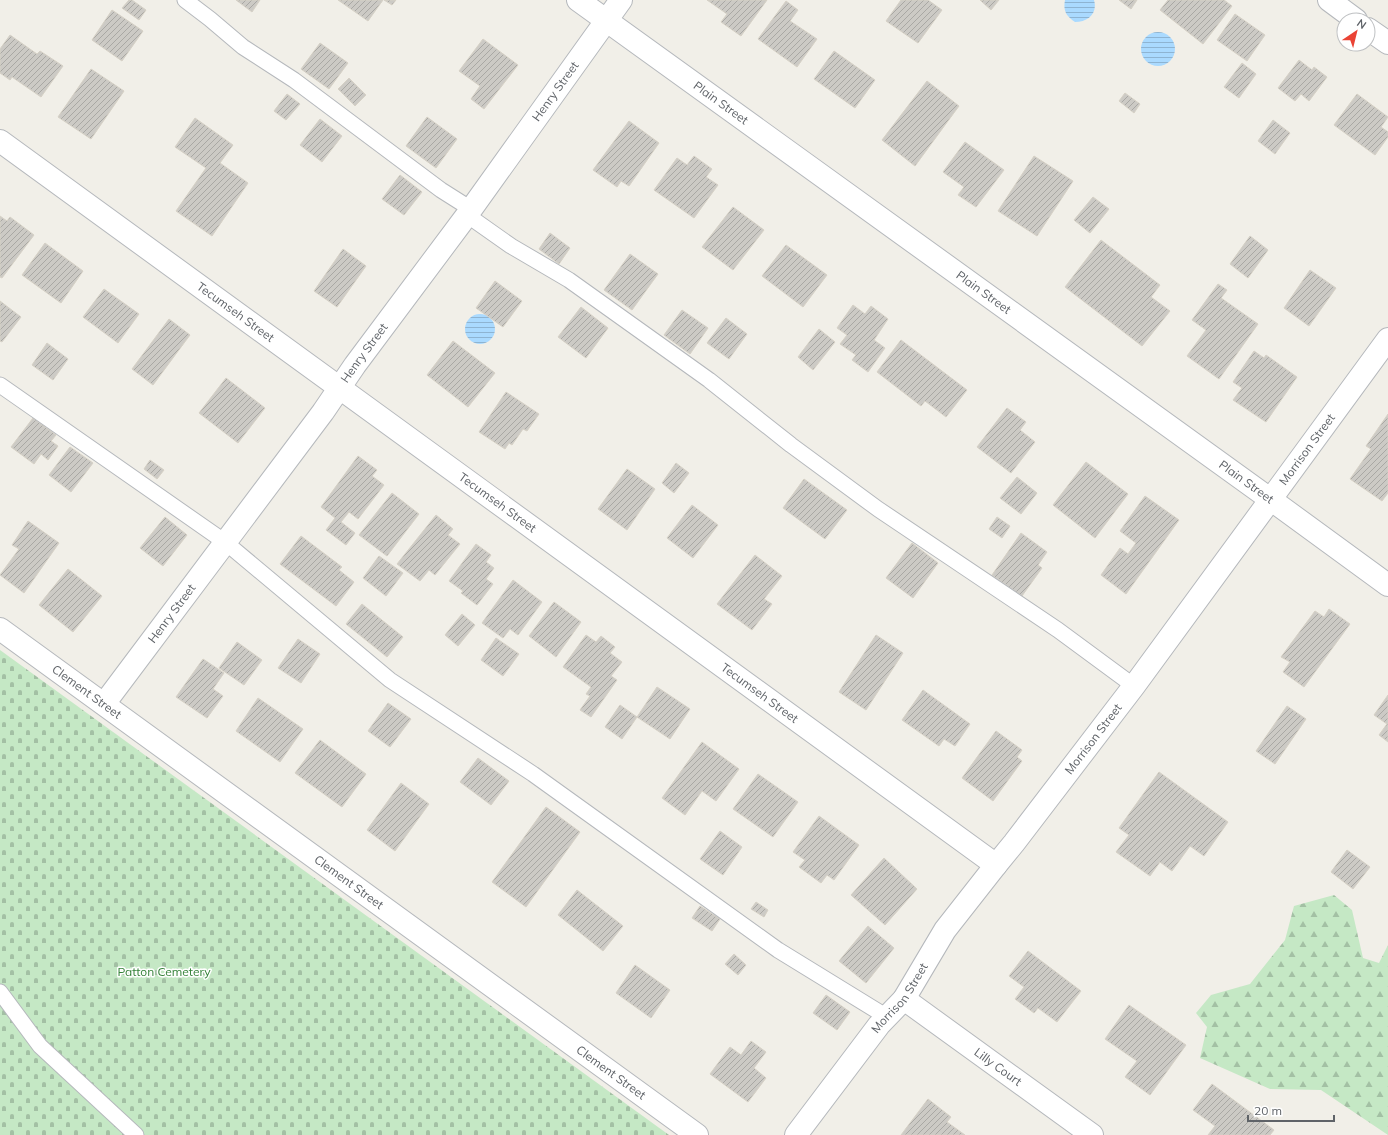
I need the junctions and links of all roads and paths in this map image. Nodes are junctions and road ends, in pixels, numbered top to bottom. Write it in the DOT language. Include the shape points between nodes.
graph roads {
  1 [pos="185,0"];
  2 [pos="578,0"];
  3 [pos="621,0"];
  4 [pos="1328,0"];
  5 [pos="1345,12"];
  6 [pos="606,21"];
  7 [pos="1376,35"];
  8 [pos="1388,43"];
  9 [pos="0,140"];
  10 [pos="469,212"];
  11 [pos="1388,339"];
  12 [pos="0,385"];
  13 [pos="340,388"];
  14 [pos="1270,499"];
  15 [pos="225,542"];
  16 [pos="1388,585"];
  17 [pos="0,629"];
  18 [pos="1134,686"];
  19 [pos="104,704"];
  20 [pos="996,865"];
  21 [pos="0,992"];
  22 [pos="904,999"];
  23 [pos="887,1018"];
  24 [pos="136,1135"];
  25 [pos="697,1135"];
  26 [pos="796,1135"];
  27 [pos="1092,1135"];
  1 -- 10 [label="lane" via="243,47 294,80"];
  2 -- 6 [label="street, Plain Street"];
  3 -- 6 [label="street, Henry Street"];
  4 -- 5 [label="street"];
  6 -- 10 [label="street, Henry Street"];
  6 -- 14 [label="street, Plain Street"];
  7 -- 8 [label="street"];
  9 -- 13 [label="street, Tecumseh Street"];
  10 -- 13 [label="street, Henry Street"];
  10 -- 18 [label="lane" via="511,246 569,280 709,380 878,509 1058,630"];
  11 -- 14 [label="street, Morrison Street"];
  12 -- 15 [label="lane"];
  13 -- 15 [label="street, Henry Street"];
  13 -- 20 [label="street, Tecumseh Street"];
  14 -- 16 [label="street, Plain Street"];
  14 -- 18 [label="street, Morrison Street"];
  15 -- 19 [label="street, Henry Street"];
  15 -- 23 [label="lane" via="390,680 533,774 778,950"];
  17 -- 19 [label="street, Clement Street"];
  18 -- 20 [label="street, Morrison Street"];
  19 -- 25 [label="street, Clement Street"];
  20 -- 22 [label="street, Morrison Street" via="945,930"];
  21 -- 24 [label="lane" via="40,1046"];
  22 -- 23 [label="street, Morrison Street"];
  22 -- 27 [label="street, Lilly Court"];
  23 -- 26 [label="street, Morrison Street" via="879,1025"];
}
